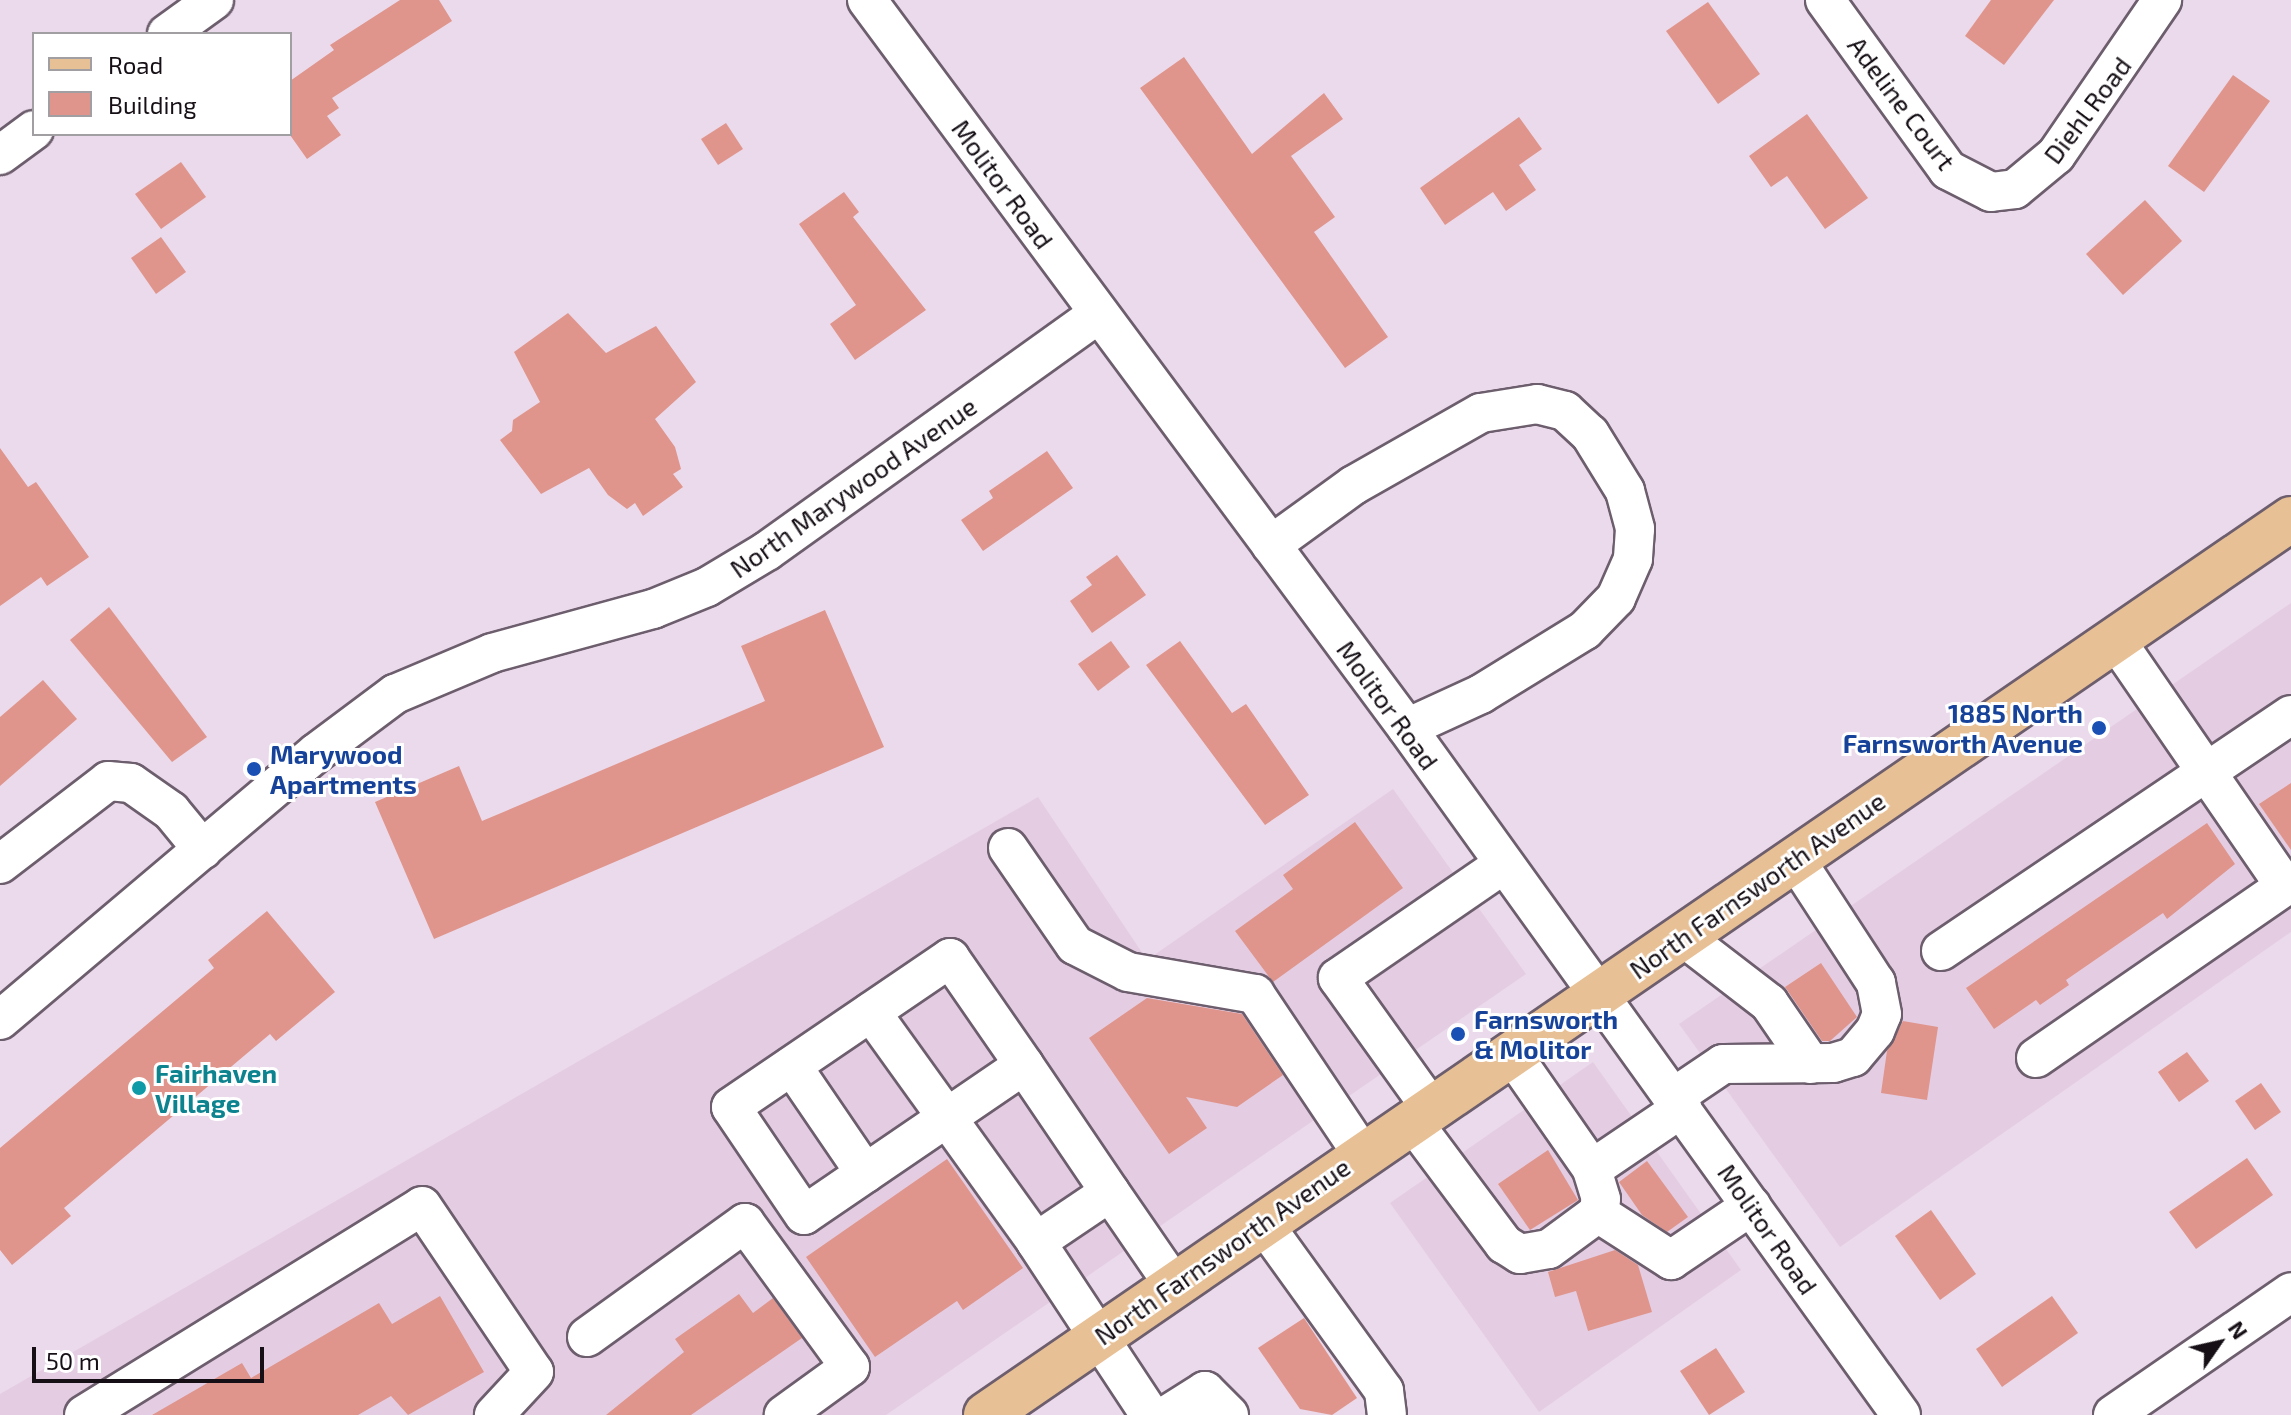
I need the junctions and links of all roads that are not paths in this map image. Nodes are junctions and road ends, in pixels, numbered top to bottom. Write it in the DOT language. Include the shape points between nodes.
graph roads {
  1 [pos="214,0"];
  2 [pos="867,0"];
  3 [pos="1825,0"];
  4 [pos="2162,0"];
  5 [pos="170,32"];
  6 [pos="1991,192"];
  7 [pos="1099,313"];
  8 [pos="2291,519"];
  9 [pos="1271,545"];
  10 [pos="2115,639"];
  11 [pos="2291,715"];
  12 [pos="1407,728"];
  13 [pos="2206,774"];
  14 [pos="1008,848"];
  15 [pos="203,850"];
  16 [pos="1794,857"];
  17 [pos="0,864"];
  18 [pos="1504,864"];
  19 [pos="2288,884"];
  20 [pos="1682,936"];
  21 [pos="1941,951"];
  22 [pos="1600,993"];
  23 [pos="871,1012"];
  24 [pos="0,1019"];
  25 [pos="1512,1054"];
  26 [pos="2036,1058"];
  27 [pos="1811,1064"];
  28 [pos="1024,1065"];
  29 [pos="792,1066"];
  30 [pos="1678,1102"];
  31 [pos="1422,1114"];
  32 [pos="944,1119"];
  33 [pos="1362,1154"];
  34 [pos="1592,1169"];
  35 [pos="865,1173"];
  36 [pos="1110,1192"];
  37 [pos="1751,1206"];
  38 [pos="1598,1213"];
  39 [pos="1263,1223"];
  40 [pos="1036,1242"];
  41 [pos="1174,1285"];
  42 [pos="2291,1292"];
  43 [pos="1099,1336"];
  44 [pos="587,1337"];
  45 [pos="995,1413"];
  46 [pos="84,1415"];
  47 [pos="494,1415"];
  48 [pos="784,1415"];
  49 [pos="1150,1415"];
  50 [pos="1167,1415"];
  51 [pos="1229,1415"];
  52 [pos="1387,1415"];
  53 [pos="1901,1415"];
  54 [pos="2113,1415"];
  1 -- 5 [label="street"];
  2 -- 7 [label="street, Molitor Road"];
  3 -- 6 [label="street, Adeline Court" via="1948,170"];
  4 -- 6 [label="street, Diehl Road" via="2056,155 2015,189"];
  7 -- 9 [label="street, Molitor Road"];
  7 -- 15 [label="street, North Marywood Avenue" via="767,551 707,587 653,609 492,653 395,694"];
  8 -- 10 [label="main road, North Farnsworth Avenue"];
  9 -- 12 [label="street, Molitor Road"];
  9 -- 12 [label="street" via="1354,485 1481,413 1537,404 1565,411 1590,434 1625,491 1635,529 1633,559 1616,598 1585,630 1481,694"];
  10 -- 13 [label="street"];
  10 -- 16 [label="main road, North Farnsworth Avenue"];
  11 -- 13 [label="street"];
  12 -- 18 [label="street, Molitor Road"];
  13 -- 19 [label="street"];
  13 -- 21 [label="street"];
  14 -- 33 [label="street" via="1075,945 1128,972 1255,994"];
  15 -- 17 [label="street" via="171,811 131,783 108,781"];
  15 -- 24 [label="street, North Marywood Avenue"];
  16 -- 20 [label="main road, North Farnsworth Avenue"];
  16 -- 27 [label="street" via="1876,983 1882,1014 1853,1057"];
  18 -- 22 [label="street, Molitor Road"];
  18 -- 31 [label="street" via="1338,978"];
  19 -- 26 [label="street"];
  20 -- 22 [label="main road, North Farnsworth Avenue"];
  20 -- 27 [label="street" via="1769,1003"];
  22 -- 25 [label="main road, North Farnsworth Avenue"];
  22 -- 30 [label="street, Molitor Road"];
  23 -- 28 [label="street" via="950,958"];
  23 -- 29 [label="street"];
  23 -- 32 [label="street"];
  25 -- 31 [label="main road, North Farnsworth Avenue"];
  25 -- 34 [label="street"];
  27 -- 30 [label="street" via="1723,1064"];
  28 -- 32 [label="street"];
  28 -- 36 [label="street"];
  29 -- 35 [label="street"];
  29 -- 35 [label="street" via="731,1107 804,1215"];
  30 -- 34 [label="street"];
  30 -- 37 [label="street, Molitor Road"];
  31 -- 33 [label="main road, North Farnsworth Avenue"];
  31 -- 38 [label="street" via="1504,1244 1520,1254 1549,1249"];
  32 -- 35 [label="street"];
  32 -- 40 [label="street"];
  33 -- 39 [label="main road, North Farnsworth Avenue"];
  34 -- 38 [label="street" via="1601,1199"];
  36 -- 40 [label="street"];
  36 -- 41 [label="street"];
  37 -- 38 [label="street" via="1671,1260"];
  37 -- 53 [label="street, Molitor Road"];
  39 -- 41 [label="main road, North Farnsworth Avenue"];
  39 -- 52 [label="street" via="1384,1391"];
  40 -- 43 [label="street"];
  41 -- 43 [label="main road, North Farnsworth Avenue"];
  42 -- 54 [label="street"];
  43 -- 45 [label="main road, North Farnsworth Avenue"];
  43 -- 49 [label="street"];
  44 -- 48 [label="street" via="745,1223 850,1367"];
  46 -- 47 [label="street" via="422,1206 534,1372"];
  50 -- 51 [label="street" via="1205,1391"];
}
